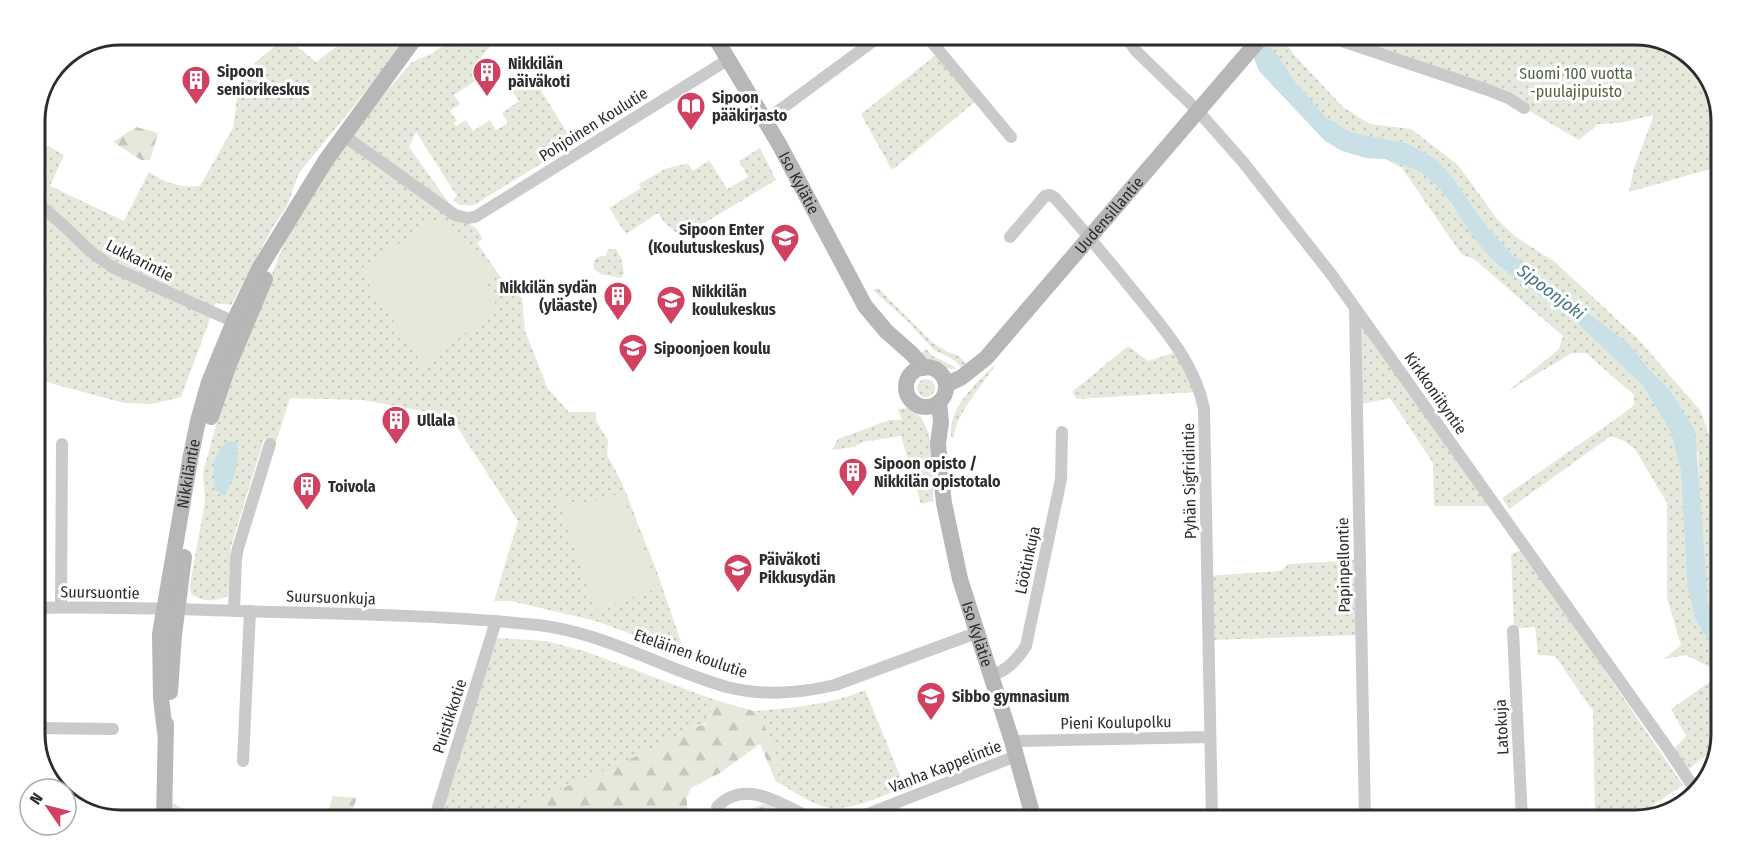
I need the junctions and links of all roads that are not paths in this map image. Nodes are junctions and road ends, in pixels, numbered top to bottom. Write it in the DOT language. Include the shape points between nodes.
graph roads {
  1 [pos="410,45"];
  2 [pos="419,45"];
  3 [pos="720,45"];
  4 [pos="868,45"];
  5 [pos="934,45"];
  6 [pos="1132,45"];
  7 [pos="1255,45"];
  8 [pos="1354,45"];
  9 [pos="729,59"];
  10 [pos="397,64"];
  11 [pos="1524,108"];
  12 [pos="1198,111"];
  13 [pos="766,120"];
  14 [pos="343,135"];
  15 [pos="1011,137"];
  16 [pos="45,210"];
  17 [pos="1010,237"];
  18 [pos="1090,238"];
  19 [pos="1355,309"];
  20 [pos="239,324"];
  21 [pos="886,331"];
  22 [pos="924,368"];
  23 [pos="909,378"];
  24 [pos="946,384"];
  25 [pos="939,403"];
  26 [pos="921,406"];
  27 [pos="1062,432"];
  28 [pos="939,443"];
  29 [pos="62,444"];
  30 [pos="270,444"];
  31 [pos="61,607"];
  32 [pos="45,608"];
  33 [pos="170,609"];
  34 [pos="234,610"];
  35 [pos="250,611"];
  36 [pos="496,621"];
  37 [pos="1513,631"];
  38 [pos="976,633"];
  39 [pos="991,676"];
  40 [pos="45,728"];
  41 [pos="113,729"];
  42 [pos="1210,737"];
  43 [pos="1017,746"];
  44 [pos="243,760"];
  45 [pos="1692,784"];
  46 [pos="717,807"];
  47 [pos="164,810"];
  48 [pos="437,810"];
  49 [pos="796,810"];
  50 [pos="874,810"];
  51 [pos="1032,810"];
  52 [pos="1212,810"];
  53 [pos="1365,810"];
  54 [pos="1522,810"];
  1 -- 10 [label="street, Nikkiläntie"];
  2 -- 10 [label="street, Nikkiläntie"];
  3 -- 9 [label="street, Iso Kylätie"];
  4 -- 13 [label="street"];
  5 -- 15 [label="street"];
  6 -- 12 [label="street, Kirkkoniityntie"];
  7 -- 12 [label="street, Uudensillantie"];
  8 -- 11 [label="street" via="1485,89"];
  9 -- 13 [label="street, Iso Kylätie"];
  9 -- 14 [label="street, Pohjoinen Koulutie" via="475,217 455,215"];
  10 -- 14 [label="street, Nikkiläntie"];
  12 -- 18 [label="street, Uudensillantie"];
  12 -- 19 [label="street, Kirkkoniityntie" via="1243,162"];
  13 -- 21 [label="street, Iso Kylätie" via="858,294"];
  14 -- 20 [label="street, Nikkiläntie" via="282,233"];
  16 -- 20 [label="street, Lukkarintie" via="112,267"];
  17 -- 18 [label="street, Pyhän Sigfridintie" via="1050,195"];
  18 -- 24 [label="street, Uudensillantie" via="986,358"];
  18 -- 42 [label="street, Pyhän Sigfridintie" via="1172,339 1201,392"];
  19 -- 45 [label="street, Kirkkoniityntie"];
  19 -- 53 [label="street, Papinpellontie"];
  20 -- 33 [label="street, Nikkiläntie" via="201,453"];
  21 -- 22 [label="street, Iso Kylätie"];
  21 -- 23 [label="street, Iso Kylätie"];
  22 -- 23 [label="street"];
  22 -- 24 [label="street" via="937,370"];
  23 -- 26 [label="street" via="908,394 912,402"];
  24 -- 25 [label="street"];
  25 -- 26 [label="street"];
  25 -- 28 [label="street, Iso Kylätie"];
  26 -- 28 [label="street, Iso Kylätie"];
  27 -- 39 [label="street, Löötinkuja" via="1060,479 1026,646 1006,669"];
  28 -- 38 [label="street, Iso Kylätie" via="944,503"];
  29 -- 31 [label="street"];
  30 -- 34 [label="street" via="238,548"];
  31 -- 32 [label="street, Suursuontie"];
  31 -- 33 [label="street, Suursuontie"];
  33 -- 34 [label="street, Suursuonkuja"];
  33 -- 47 [label="street, Nikkiläntie"];
  34 -- 35 [label="street, Suursuonkuja"];
  35 -- 36 [label="street, Suursuonkuja"];
  35 -- 44 [label="street"];
  36 -- 38 [label="street, Eteläinen koulutie" via="567,630 609,641 728,687 764,692 835,685"];
  36 -- 48 [label="street, Puistikkotie"];
  37 -- 54 [label="street, Latokuja"];
  38 -- 39 [label="street, Iso Kylätie"];
  39 -- 43 [label="street, Iso Kylätie"];
  40 -- 41 [label="street"];
  42 -- 43 [label="street, Pieni Koulupolku"];
  42 -- 52 [label="street, Pyhän Sigfridintie"];
  43 -- 50 [label="street, Vanha Kappelintie"];
  43 -- 51 [label="street, Iso Kylätie"];
  46 -- 49 [label="street" via="727,797 747,792"];
}
